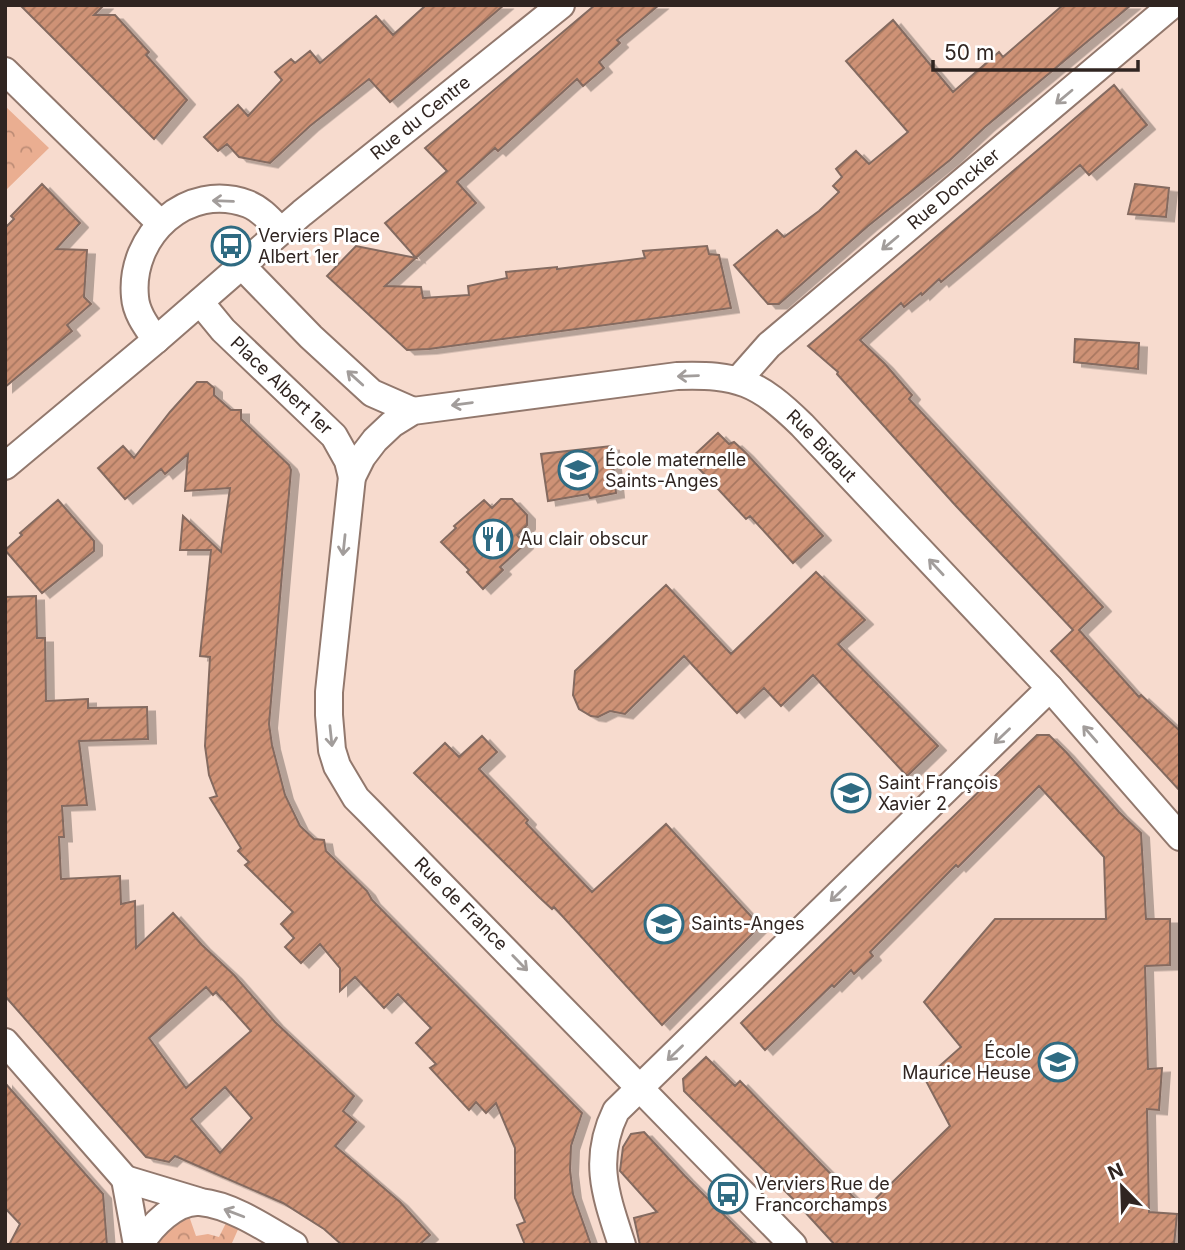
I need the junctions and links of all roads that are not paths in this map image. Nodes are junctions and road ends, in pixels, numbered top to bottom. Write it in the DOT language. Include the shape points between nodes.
graph roads {
  1 [pos="561,5"];
  2 [pos="1172,5"];
  3 [pos="5,71"];
  4 [pos="160,223"];
  5 [pos="281,231"];
  6 [pos="242,266"];
  7 [pos="200,302"];
  8 [pos="156,340"];
  9 [pos="739,379"];
  10 [pos="413,411"];
  11 [pos="5,466"];
  12 [pos="352,477"];
  13 [pos="1050,688"];
  14 [pos="1168,809"];
  15 [pos="1180,837"];
  16 [pos="5,1042"];
  17 [pos="639,1088"];
  18 [pos="125,1178"];
  19 [pos="198,1201"];
  20 [pos="139,1245"];
  21 [pos="294,1245"];
  22 [pos="622,1245"];
  23 [pos="793,1245"];
  1 -- 5 [label="street, Rue du Centre"];
  2 -- 9 [label="street, Rue Donckier, one-way" via="769,345"];
  3 -- 4 [label="street"];
  5 -- 4 [label="street, one-way" via="259,209 233,200 190,204"];
  4 -- 8 [label="street" via="146,242 135,281 135,299"];
  5 -- 6 [label="street"];
  6 -- 7 [label="street"];
  10 -- 6 [label="street, one-way" via="372,393"];
  7 -- 8 [label="street"];
  7 -- 12 [label="street, Place Albert 1er" via="223,330 334,436"];
  8 -- 11 [label="street"];
  9 -- 10 [label="street, Rue Bidaut, one-way" via="677,376"];
  13 -- 9 [label="street, Rue Bidaut, one-way" via="788,411"];
  10 -- 12 [label="street, Rue Bidaut" via="375,440"];
  12 -- 17 [label="street, Rue de France, one-way" via="329,692 330,734 337,766 356,798"];
  14 -- 13 [label="street, Rue Bidaut, one-way"];
  13 -- 17 [label="street, one-way"];
  14 -- 15 [label="street, Rue Bidaut"];
  16 -- 18 [label="street"];
  17 -- 22 [label="street" via="616,1111 602,1155 602,1175"];
  17 -- 23 [label="street, Rue de France"];
  18 -- 19 [label="street"];
  18 -- 20 [label="street"];
  19 -- 20 [label="street" via="163,1217"];
  21 -- 19 [label="street, one-way" via="238,1213"];
}
